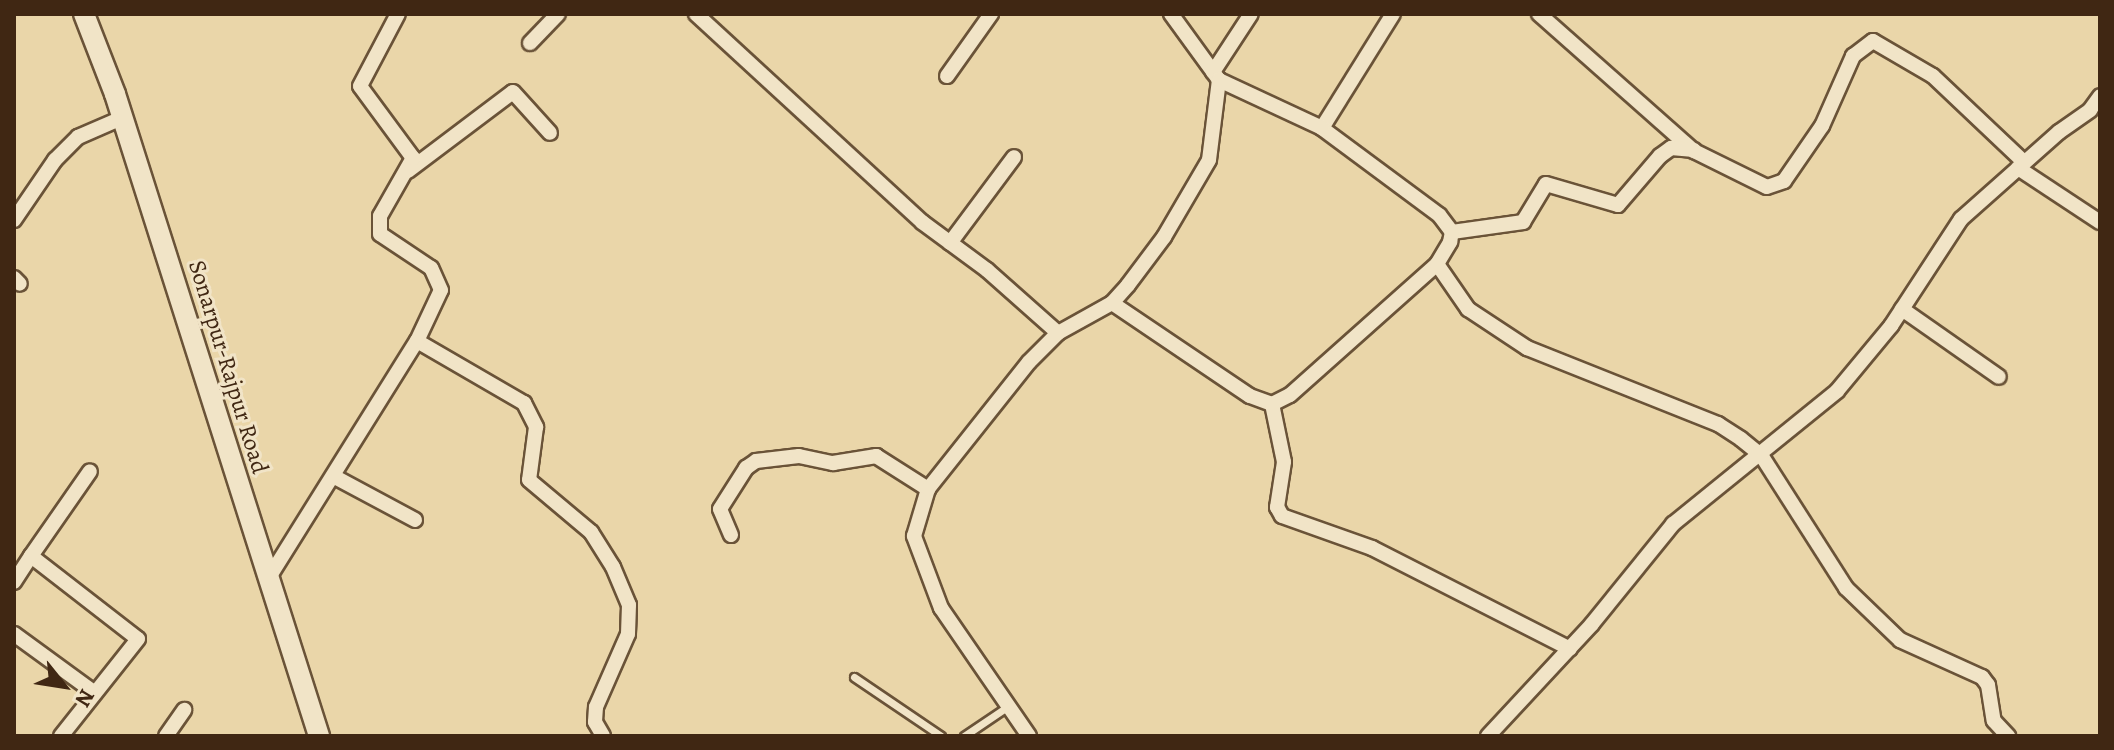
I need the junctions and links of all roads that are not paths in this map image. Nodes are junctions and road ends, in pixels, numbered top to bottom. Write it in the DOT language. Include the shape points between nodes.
graph roads {
  1 [pos="84,14"];
  2 [pos="398,14"];
  3 [pos="558,14"];
  4 [pos="696,14"];
  5 [pos="991,14"];
  6 [pos="1171,14"];
  7 [pos="1251,14"];
  8 [pos="1393,14"];
  9 [pos="1539,14"];
  10 [pos="530,43"];
  11 [pos="947,76"];
  12 [pos="1216,76"];
  13 [pos="2100,96"];
  14 [pos="122,118"];
  15 [pos="1322,128"];
  16 [pos="550,133"];
  17 [pos="1694,151"];
  18 [pos="1014,157"];
  19 [pos="2021,165"];
  20 [pos="407,172"];
  21 [pos="17,210"];
  22 [pos="2100,222"];
  23 [pos="1452,232"];
  24 [pos="950,243"];
  25 [pos="1437,264"];
  26 [pos="1112,303"];
  27 [pos="1902,309"];
  28 [pos="1058,333"];
  29 [pos="417,341"];
  30 [pos="1999,377"];
  31 [pos="1272,404"];
  32 [pos="1761,455"];
  33 [pos="90,471"];
  34 [pos="333,476"];
  35 [pos="928,489"];
  36 [pos="415,520"];
  37 [pos="731,535"];
  38 [pos="31,556"];
  39 [pos="268,579"];
  40 [pos="14,582"];
  41 [pos="14,634"];
  42 [pos="1570,649"];
  43 [pos="854,677"];
  44 [pos="95,693"];
  45 [pos="1007,707"];
  46 [pos="184,710"];
  47 [pos="61,736"];
  48 [pos="166,736"];
  49 [pos="319,736"];
  50 [pos="603,736"];
  51 [pos="941,736"];
  52 [pos="964,736"];
  53 [pos="1029,736"];
  54 [pos="1488,736"];
  55 [pos="2008,736"];
  1 -- 14 [label="main road, Sonarpur-Rajpur Road"];
  2 -- 20 [label="street" via="360,86 412,152"];
  3 -- 10 [label="street"];
  4 -- 24 [label="street"];
  5 -- 11 [label="street"];
  6 -- 12 [label="street"];
  7 -- 12 [label="street"];
  8 -- 15 [label="street"];
  9 -- 17 [label="street"];
  12 -- 15 [label="street"];
  12 -- 26 [label="street" via="1209,160 1199,183"];
  13 -- 19 [label="street"];
  14 -- 21 [label="street" via="78,137"];
  14 -- 39 [label="main road, Sonarpur-Rajpur Road"];
  15 -- 23 [label="street" via="1439,215"];
  16 -- 20 [label="street" via="513,92"];
  17 -- 19 [label="street" via="1767,187 1784,181 1822,126 1853,56 1873,41 1933,76"];
  17 -- 23 [label="street" via="1671,148 1618,205 1546,184 1523,222"];
  18 -- 24 [label="street"];
  19 -- 22 [label="street"];
  19 -- 27 [label="street" via="1961,219"];
  20 -- 29 [label="street" via="378,225 388,241 431,268 441,290"];
  23 -- 25 [label="street"];
  24 -- 28 [label="street"];
  25 -- 31 [label="street" via="1290,395"];
  25 -- 32 [label="street" via="1468,309 1527,348 1718,424"];
  26 -- 28 [label="street"];
  26 -- 31 [label="street" via="1250,396"];
  27 -- 30 [label="street"];
  27 -- 32 [label="street" via="1837,391"];
  28 -- 35 [label="street"];
  29 -- 34 [label="street"];
  29 -- 50 [label="street" via="524,403 536,427 529,480 591,532 613,567 629,605 628,634 596,707 595,722"];
  31 -- 42 [label="street" via="1284,462 1277,507 1282,516 1372,548"];
  32 -- 42 [label="street" via="1673,524"];
  32 -- 55 [label="street" via="1846,588 1900,640 1982,677 1994,721"];
  33 -- 38 [label="street"];
  34 -- 36 [label="street"];
  34 -- 39 [label="street"];
  35 -- 37 [label="street" via="876,456 833,463 799,456 756,461 720,509"];
  35 -- 45 [label="street" via="914,536 928,577 941,608"];
  38 -- 40 [label="street"];
  38 -- 44 [label="street" via="138,639"];
  39 -- 49 [label="main road, Sonarpur-Rajpur Road"];
  41 -- 44 [label="street"];
  42 -- 54 [label="street"];
  43 -- 51 [label="lane"];
  44 -- 47 [label="street"];
  45 -- 52 [label="lane"];
  45 -- 53 [label="street"];
  46 -- 48 [label="street"];
}
